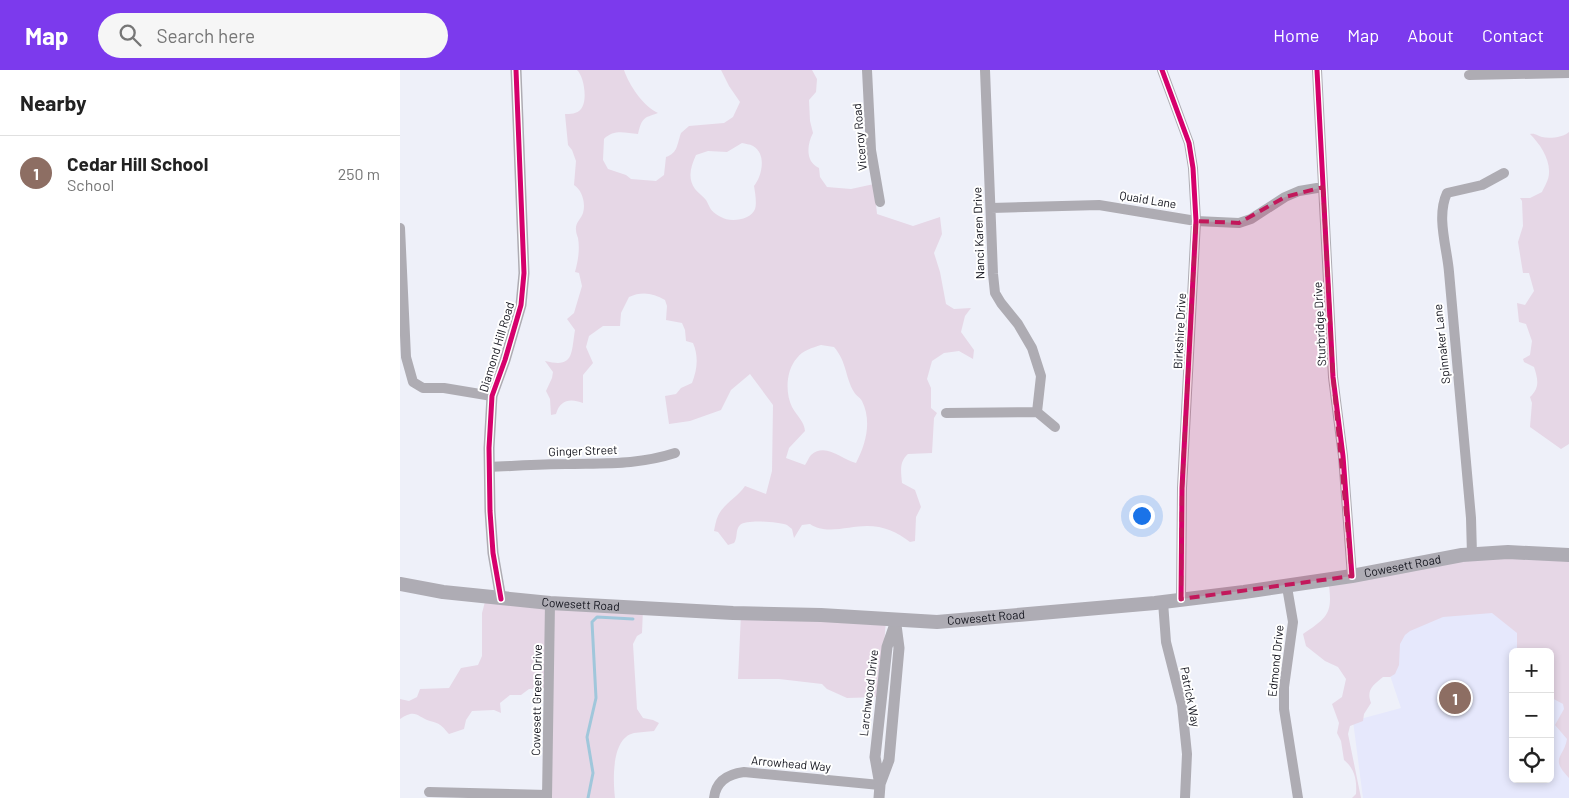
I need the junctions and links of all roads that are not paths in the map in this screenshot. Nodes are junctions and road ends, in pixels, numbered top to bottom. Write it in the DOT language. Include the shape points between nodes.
graph roads {
  1 [pos="516,70"];
  2 [pos="867,70"];
  3 [pos="985,70"];
  4 [pos="1162,70"];
  5 [pos="1317,70"];
  6 [pos="1569,73"];
  7 [pos="1469,75"];
  8 [pos="1504,173"];
  9 [pos="1323,187"];
  10 [pos="880,202"];
  11 [pos="991,208"];
  12 [pos="1196,221"];
  13 [pos="400,228"];
  14 [pos="492,396"];
  15 [pos="1037,412"];
  16 [pos="946,414"];
  17 [pos="1055,427"];
  18 [pos="676,452"];
  19 [pos="489,467"];
  20 [pos="1472,555"];
  21 [pos="1569,555"];
  22 [pos="1352,576"];
  23 [pos="400,584"];
  24 [pos="1287,586"];
  25 [pos="1181,599"];
  26 [pos="502,600"];
  27 [pos="1163,602"];
  28 [pos="550,603"];
  29 [pos="896,621"];
  30 [pos="880,785"];
  31 [pos="429,792"];
  32 [pos="547,796"];
  33 [pos="714,798"];
  34 [pos="879,798"];
  35 [pos="1185,798"];
  36 [pos="1298,798"];
  1 -- 14 [label="street, Diamond Hill Road" via="524,273 521,305"];
  2 -- 10 [label="street, Viceroy Road" via="871,150"];
  3 -- 11 [label="street, Nanci Karen Drive"];
  4 -- 12 [label="street, Birkshire Drive" via="1189,143"];
  5 -- 9 [label="street, Sturbridge Drive"];
  6 -- 7 [label="street"];
  8 -- 20 [label="street, Spinnaker Lane" via="1482,185 1447,193 1442,203"];
  9 -- 12 [label="street, Quaid Lane" via="1299,191 1239,223"];
  9 -- 22 [label="street, Sturbridge Drive" via="1333,377"];
  11 -- 12 [label="street, Quaid Lane" via="1099,205"];
  11 -- 15 [label="street, Nanci Karen Drive" via="995,293 1032,348 1041,376"];
  12 -- 25 [label="street, Birkshire Drive" via="1183,478"];
  13 -- 14 [label="street" via="406,357 413,382 423,388"];
  14 -- 19 [label="street, Diamond Hill Road"];
  15 -- 16 [label="street"];
  15 -- 17 [label="street"];
  18 -- 19 [label="street, Ginger Street" via="654,460 607,464"];
  19 -- 26 [label="street, Diamond Hill Road" via="493,553"];
  20 -- 21 [label="main road, Cowesett Road" via="1508,552"];
  20 -- 22 [label="main road, Cowesett Road"];
  22 -- 24 [label="main road, Cowesett Road"];
  23 -- 26 [label="main road, Cowesett Road"];
  24 -- 25 [label="main road, Cowesett Road"];
  24 -- 36 [label="street, Edmond Drive" via="1293,622 1284,709"];
  25 -- 27 [label="main road, Cowesett Road"];
  26 -- 28 [label="main road, Cowesett Road"];
  27 -- 29 [label="main road, Cowesett Road" via="937,622"];
  27 -- 35 [label="street, Patrick Way" via="1166,642 1182,705 1187,754"];
  28 -- 29 [label="main road, Cowesett Road"];
  28 -- 32 [label="street, Cowesett Green Drive"];
  29 -- 30 [label="street, Larchwood Drive" via="887,647 875,757"];
  30 -- 33 [label="street, Arrowhead Way" via="744,772 723,779"];
  30 -- 34 [label="street, Larchwood Drive"];
  31 -- 32 [label="street"];
}
